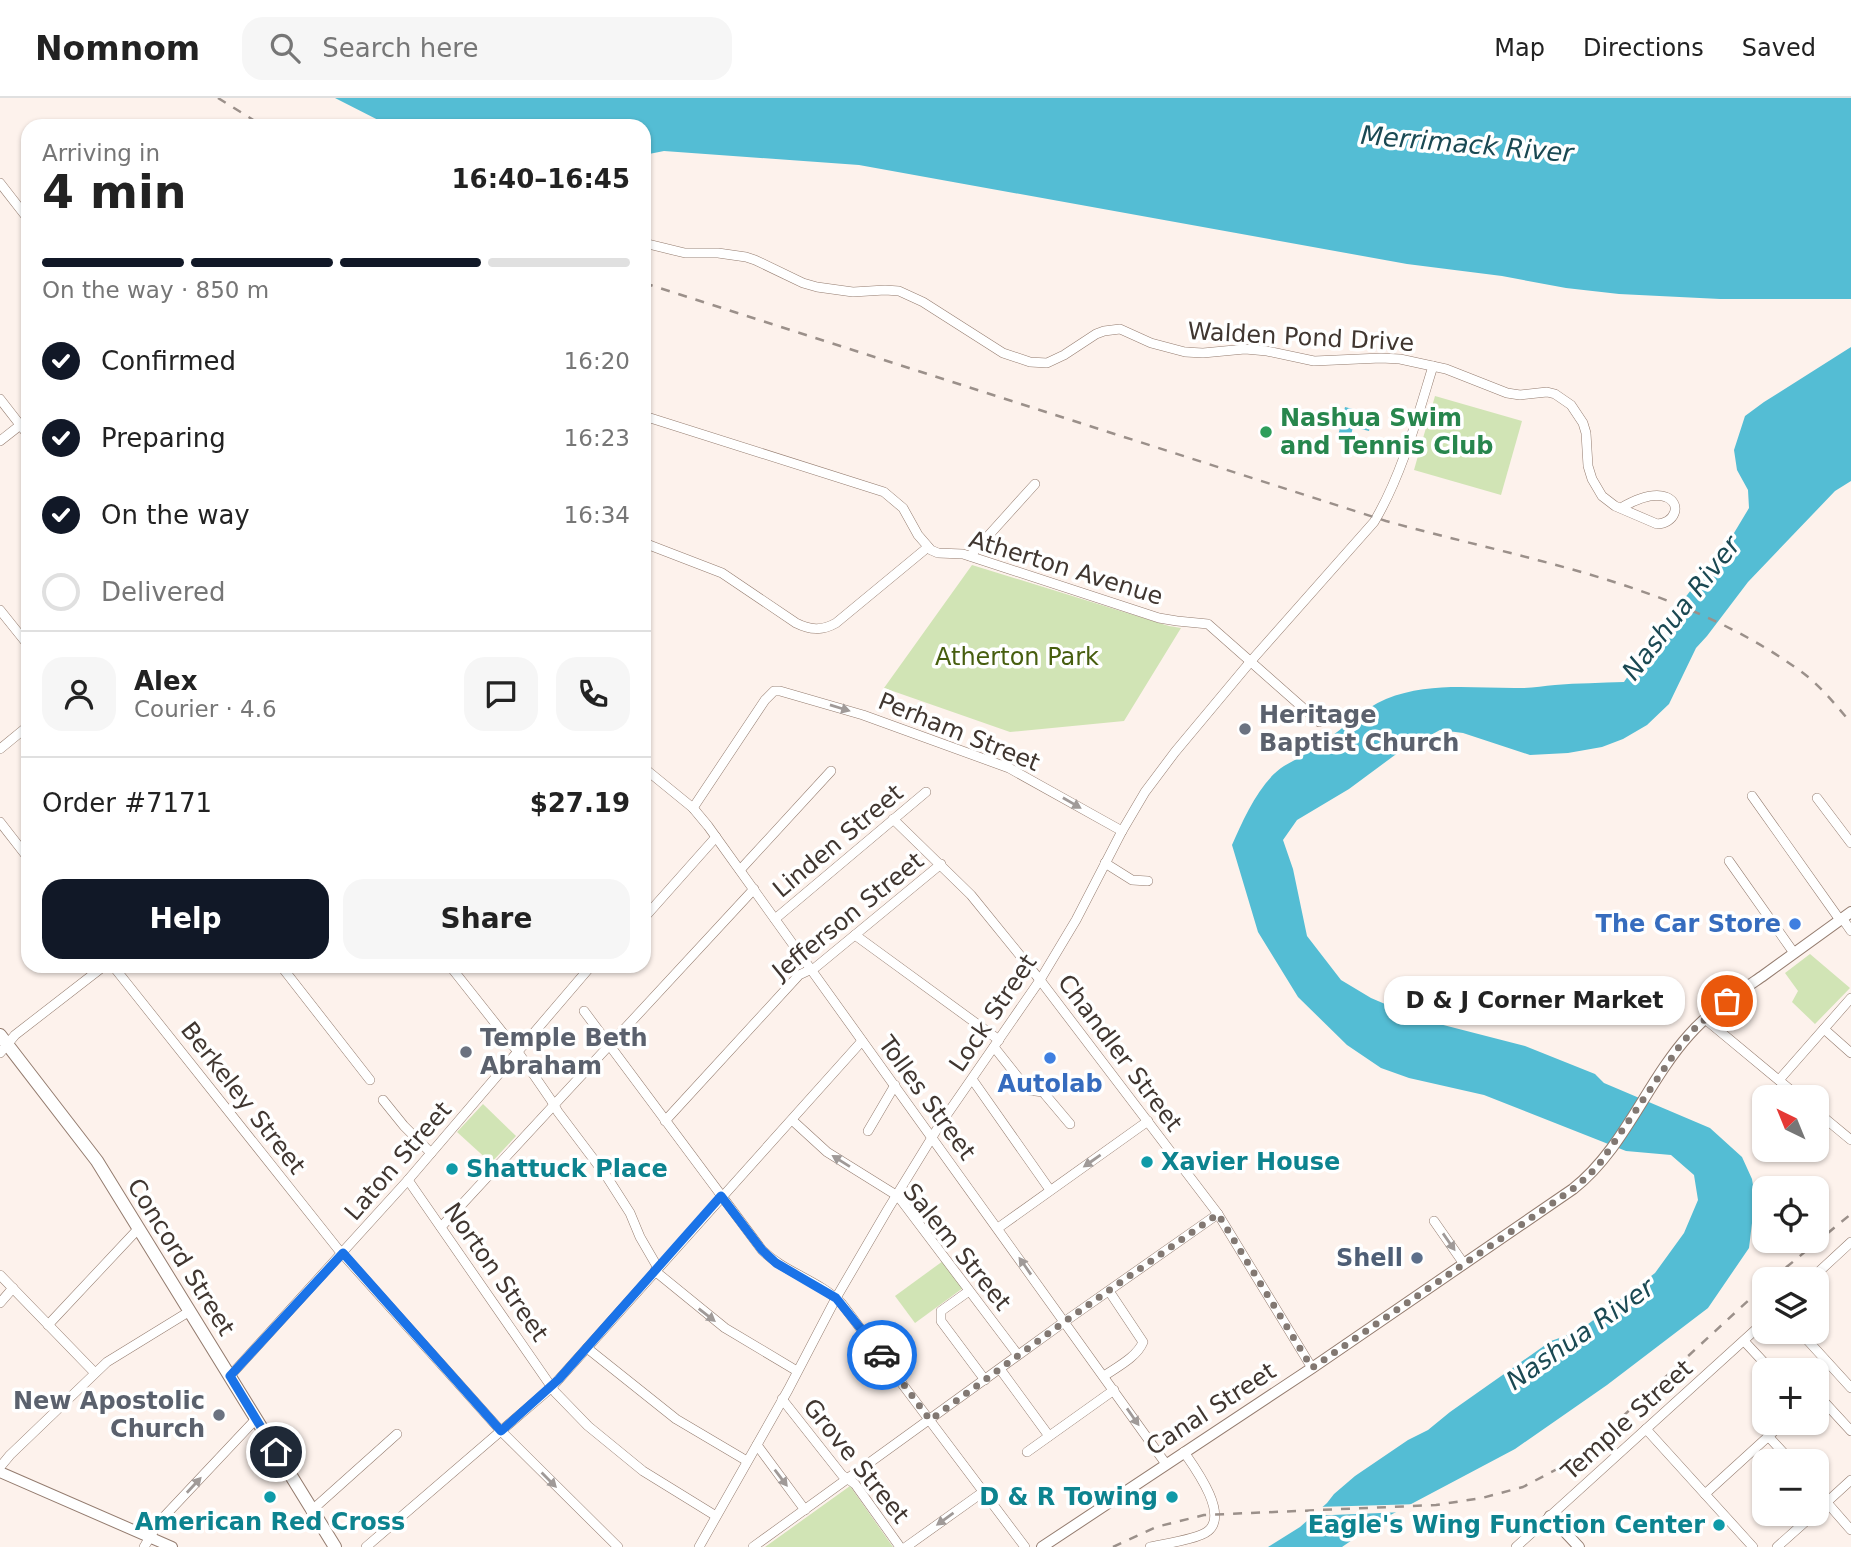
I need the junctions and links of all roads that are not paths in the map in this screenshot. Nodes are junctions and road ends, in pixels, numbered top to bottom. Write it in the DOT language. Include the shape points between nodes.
graph roads {
  1 [pos="0,183"];
  2 [pos="21,210"];
  3 [pos="651,245"];
  4 [pos="1433,366"];
  5 [pos="0,399"];
  6 [pos="651,418"];
  7 [pos="21,419"];
  8 [pos="21,424"];
  9 [pos="0,441"];
  10 [pos="1035,484"];
  11 [pos="1621,508"];
  12 [pos="651,546"];
  13 [pos="928,547"];
  14 [pos="970,556"];
  15 [pos="0,610"];
  16 [pos="21,636"];
  17 [pos="1251,661"];
  18 [pos="1318,722"];
  19 [pos="21,732"];
  20 [pos="0,749"];
  21 [pos="831,771"];
  22 [pos="651,774"];
  23 [pos="926,792"];
  24 [pos="1752,796"];
  25 [pos="1817,798"];
  26 [pos="693,808"];
  27 [pos="893,819"];
  28 [pos="0,822"];
  29 [pos="1122,831"];
  30 [pos="716,837"];
  31 [pos="1851,844"];
  32 [pos="21,849"];
  33 [pos="1729,861"];
  34 [pos="1105,863"];
  35 [pos="942,864"];
  36 [pos="740,870"];
  37 [pos="1148,881"];
  38 [pos="754,889"];
  39 [pos="651,910"];
  40 [pos="1844,917"];
  41 [pos="775,919"];
  42 [pos="1851,931"];
  43 [pos="855,935"];
  44 [pos="1794,953"];
  45 [pos="811,969"];
  46 [pos="95,973"];
  47 [pos="119,973"];
  48 [pos="286,973"];
  49 [pos="456,973"];
  50 [pos="585,973"];
  51 [pos="1040,979"];
  52 [pos="1851,998"];
  53 [pos="583,1011"];
  54 [pos="1705,1019"];
  55 [pos="1824,1029"];
  56 [pos="862,1041"];
  57 [pos="2,1044"];
  58 [pos="996,1044"];
  59 [pos="609,1046"];
  60 [pos="518,1052"];
  61 [pos="1851,1052"];
  62 [pos="972,1079"];
  63 [pos="370,1080"];
  64 [pos="1779,1080"];
  65 [pos="895,1085"];
  66 [pos="1785,1085"];
  67 [pos="383,1100"];
  68 [pos="554,1105"];
  69 [pos="792,1120"];
  70 [pos="665,1121"];
  71 [pos="1148,1121"];
  72 [pos="1829,1122"];
  73 [pos="1070,1124"];
  74 [pos="868,1131"];
  75 [pos="932,1138"];
  76 [pos="1851,1140"];
  77 [pos="431,1153"];
  78 [pos="408,1180"];
  79 [pos="1050,1191"];
  80 [pos="896,1195"];
  81 [pos="721,1196"];
  82 [pos="1218,1214"];
  83 [pos="1434,1221"];
  84 [pos="441,1227"];
  85 [pos="139,1228"];
  86 [pos="998,1228"];
  87 [pos="1851,1242"];
  88 [pos="343,1253"];
  89 [pos="1464,1264"];
  90 [pos="1824,1267"];
  91 [pos="657,1270"];
  92 [pos="0,1275"];
  93 [pos="13,1288"];
  94 [pos="969,1291"];
  95 [pos="1109,1291"];
  96 [pos="836,1298"];
  97 [pos="0,1303"];
  98 [pos="190,1311"];
  99 [pos="1064,1322"];
  100 [pos="48,1325"];
  101 [pos="1752,1333"];
  102 [pos="1744,1341"];
  103 [pos="1811,1344"];
  104 [pos="587,1348"];
  105 [pos="1018,1355"];
  106 [pos="1760,1358"];
  107 [pos="1312,1368"];
  108 [pos="1000,1369"];
  109 [pos="797,1371"];
  110 [pos="94,1372"];
  111 [pos="230,1376"];
  112 [pos="1104,1376"];
  113 [pos="985,1380"];
  114 [pos="552,1387"];
  115 [pos="1851,1388"];
  116 [pos="1114,1390"];
  117 [pos="782,1399"];
  118 [pos="1829,1407"];
  119 [pos="256,1419"];
  120 [pos="930,1420"];
  121 [pos="1646,1429"];
  122 [pos="1851,1430"];
  123 [pos="501,1431"];
  124 [pos="397,1434"];
  125 [pos="1048,1436"];
  126 [pos="1768,1436"];
  127 [pos="757,1445"];
  128 [pos="1780,1449"];
  129 [pos="1027,1452"];
  130 [pos="1184,1452"];
  131 [pos="747,1461"];
  132 [pos="1166,1464"];
  133 [pos="0,1467"];
  134 [pos="0,1472"];
  135 [pos="848,1479"];
  136 [pos="1851,1480"];
  137 [pos="984,1492"];
  138 [pos="1704,1494"];
  139 [pos="1829,1500"];
  140 [pos="1829,1504"];
  141 [pos="805,1510"];
  142 [pos="312,1511"];
  143 [pos="716,1516"];
  144 [pos="1550,1516"];
  145 [pos="1800,1526"];
  146 [pos="1851,1530"];
  147 [pos="147,1542"];
  148 [pos="172,1547"];
  149 [pos="335,1547"];
  150 [pos="366,1547"];
  151 [pos="618,1547"];
  152 [pos="699,1547"];
  153 [pos="753,1547"];
  154 [pos="900,1547"];
  155 [pos="906,1547"];
  156 [pos="1025,1547"];
  157 [pos="1042,1547"];
  158 [pos="1150,1547"];
  159 [pos="1516,1547"];
  160 [pos="1579,1547"];
  161 [pos="1753,1547"];
  162 [pos="1777,1547"];
  1 -- 2 [label="street"];
  3 -- 4 [label="street, Walden Pond Drive" via="755,260 817,287 900,291 1003,353 1030,362 1055,360 1096,334 1114,329 1185,352 1245,349 1314,361 1381,358"];
  4 -- 11 [label="street, Walden Pond Drive" via="1507,393 1548,392 1562,398 1583,423 1588,466 1597,489"];
  4 -- 17 [label="street, Lock Street" via="1402,460 1374,522"];
  5 -- 7 [label="street"];
  6 -- 13 [label="street" via="884,492 902,508"];
  8 -- 9 [label="street"];
  10 -- 14 [label="street"];
  11 -- 11 [label="street, Walden Pond Drive" via="1657,524 1670,521 1674,509 1668,498 1658,496"];
  12 -- 13 [label="street" via="722,573 796,623 818,629 836,623"];
  13 -- 14 [label="street, Atherton Avenue" via="938,553"];
  14 -- 17 [label="street, Atherton Avenue" via="1159,618 1205,622"];
  15 -- 16 [label="street"];
  17 -- 18 [label="street, Atherton Avenue"];
  17 -- 29 [label="street, Lock Street" via="1160,772"];
  19 -- 20 [label="street"];
  21 -- 36 [label="street"];
  22 -- 26 [label="street, Tolles Street"];
  23 -- 27 [label="street, Linden Street"];
  24 -- 40 [label="street"];
  25 -- 31 [label="street"];
  26 -- 29 [label="street, Perham Street, one-way" via="774,691 863,715 1017,771"];
  26 -- 30 [label="street, Tolles Street"];
  27 -- 35 [label="street, Chandler Street"];
  27 -- 41 [label="street, Linden Street"];
  28 -- 32 [label="street"];
  29 -- 34 [label="street, Lock Street"];
  30 -- 36 [label="street, Tolles Street"];
  30 -- 39 [label="street"];
  33 -- 44 [label="street"];
  34 -- 37 [label="street" via="1132,880"];
  34 -- 51 [label="street, Lock Street"];
  35 -- 43 [label="street, Jefferson Street"];
  35 -- 51 [label="street, Chandler Street"];
  36 -- 38 [label="street, Tolles Street"];
  38 -- 41 [label="street, Tolles Street"];
  38 -- 59 [label="street"];
  40 -- 42 [label="street"];
  40 -- 44 [label="street, Canal Street"];
  41 -- 45 [label="street, Tolles Street"];
  43 -- 45 [label="street, Jefferson Street"];
  43 -- 58 [label="street"];
  44 -- 54 [label="street, Canal Street"];
  45 -- 56 [label="street, Tolles Street"];
  45 -- 70 [label="street, Jefferson Street" via="799,975"];
  46 -- 57 [label="street"];
  47 -- 88 [label="street, Berkeley Street"];
  48 -- 63 [label="street"];
  49 -- 60 [label="street"];
  50 -- 60 [label="street, Laton Street"];
  51 -- 58 [label="street, Lock Street"];
  51 -- 71 [label="street, Chandler Street"];
  52 -- 55 [label="street"];
  53 -- 59 [label="street"];
  54 -- 64 [label="street"];
  54 -- 89 [label="street, Canal Street" via="1681,1044 1594,1171"];
  55 -- 61 [label="street"];
  55 -- 64 [label="street"];
  56 -- 65 [label="street, Tolles Street"];
  56 -- 69 [label="street"];
  57 -- 85 [label="main road, Concord Street" via="86,1145"];
  58 -- 62 [label="street, Lock Street"];
  58 -- 73 [label="street" via="1028,1090 1043,1092"];
  59 -- 68 [label="street"];
  59 -- 70 [label="street"];
  60 -- 68 [label="street"];
  60 -- 77 [label="street, Laton Street"];
  62 -- 75 [label="street, Lock Street"];
  62 -- 79 [label="street"];
  64 -- 66 [label="street"];
  65 -- 74 [label="street"];
  65 -- 75 [label="street, Tolles Street"];
  67 -- 77 [label="street"];
  68 -- 84 [label="street"];
  68 -- 91 [label="street" via="621,1199"];
  80 -- 69 [label="street, Salem Street, one-way" via="827,1152"];
  69 -- 81 [label="street"];
  70 -- 81 [label="street"];
  71 -- 79 [label="street, one-way"];
  71 -- 82 [label="street, Chandler Street"];
  72 -- 76 [label="street"];
  75 -- 80 [label="street, Lock Street"];
  75 -- 86 [label="street, Tolles Street"];
  77 -- 78 [label="street, Laton Street"];
  78 -- 84 [label="street, Norton Street"];
  78 -- 88 [label="street, Laton Street"];
  79 -- 86 [label="street"];
  80 -- 94 [label="street, Salem Street"];
  80 -- 96 [label="street, Lock Street"];
  81 -- 91 [label="street"];
  81 -- 96 [label="street" via="768,1257"];
  82 -- 95 [label="street"];
  82 -- 107 [label="street, Chandler Street"];
  83 -- 89 [label="street, one-way"];
  84 -- 114 [label="street, Norton Street"];
  85 -- 98 [label="main road, Concord Street"];
  85 -- 100 [label="street"];
  99 -- 86 [label="street, Tolles Street, one-way"];
  87 -- 90 [label="street"];
  88 -- 111 [label="street, Laton Street"];
  88 -- 123 [label="street, Berkeley Street"];
  89 -- 107 [label="street, Canal Street"];
  91 -- 104 [label="street"];
  91 -- 109 [label="street, one-way" via="715,1321"];
  92 -- 93 [label="street"];
  93 -- 97 [label="street"];
  93 -- 100 [label="street"];
  94 -- 105 [label="street, Salem Street"];
  94 -- 113 [label="street" via="941,1311 941,1321"];
  95 -- 99 [label="street"];
  95 -- 112 [label="street" via="1143,1342"];
  96 -- 109 [label="street, Lock Street"];
  96 -- 120 [label="street"];
  98 -- 110 [label="street"];
  98 -- 111 [label="main road, Concord Street"];
  99 -- 105 [label="street"];
  99 -- 112 [label="street, Tolles Street"];
  100 -- 110 [label="street"];
  101 -- 102 [label="street, Temple Street"];
  102 -- 106 [label="street"];
  102 -- 121 [label="street, Temple Street"];
  103 -- 115 [label="street"];
  104 -- 114 [label="street"];
  104 -- 131 [label="street" via="676,1419"];
  105 -- 108 [label="street"];
  107 -- 130 [label="street, Canal Street"];
  108 -- 113 [label="street"];
  108 -- 125 [label="street"];
  109 -- 117 [label="street, Lock Street"];
  110 -- 133 [label="street"];
  111 -- 119 [label="main road, Concord Street"];
  112 -- 116 [label="street, Tolles Street"];
  113 -- 120 [label="street"];
  114 -- 123 [label="street"];
  114 -- 143 [label="street, Norton Street" via="588,1426 643,1471"];
  116 -- 125 [label="street"];
  116 -- 132 [label="street, Tolles Street, one-way"];
  117 -- 127 [label="street, Lock Street"];
  117 -- 135 [label="street, Grove Street"];
  118 -- 122 [label="street"];
  119 -- 142 [label="main road, Concord Street"];
  147 -- 119 [label="street, one-way" via="159,1522"];
  120 -- 135 [label="street"];
  120 -- 137 [label="street"];
  121 -- 138 [label="street"];
  121 -- 144 [label="street, Temple Street"];
  123 -- 150 [label="street"];
  123 -- 151 [label="street, Berkeley Street, one-way"];
  124 -- 142 [label="street"];
  125 -- 129 [label="street"];
  126 -- 128 [label="street"];
  126 -- 138 [label="street"];
  127 -- 131 [label="street, Lock Street"];
  127 -- 141 [label="street, one-way"];
  130 -- 132 [label="street, Canal Street"];
  130 -- 158 [label="street" via="1213,1502 1212,1526 1202,1534"];
  131 -- 143 [label="street, Lock Street"];
  132 -- 157 [label="street, Canal Street"];
  134 -- 147 [label="street"];
  135 -- 141 [label="street"];
  135 -- 154 [label="street, Grove Street"];
  136 -- 139 [label="street"];
  137 -- 155 [label="street, one-way"];
  137 -- 156 [label="street"];
  138 -- 161 [label="street"];
  140 -- 146 [label="street"];
  141 -- 153 [label="street"];
  142 -- 149 [label="main road, Concord Street"];
  143 -- 152 [label="street, Lock Street"];
  144 -- 159 [label="street, Temple Street"];
  144 -- 160 [label="street"];
  145 -- 162 [label="street"];
  147 -- 148 [label="street"];
}
